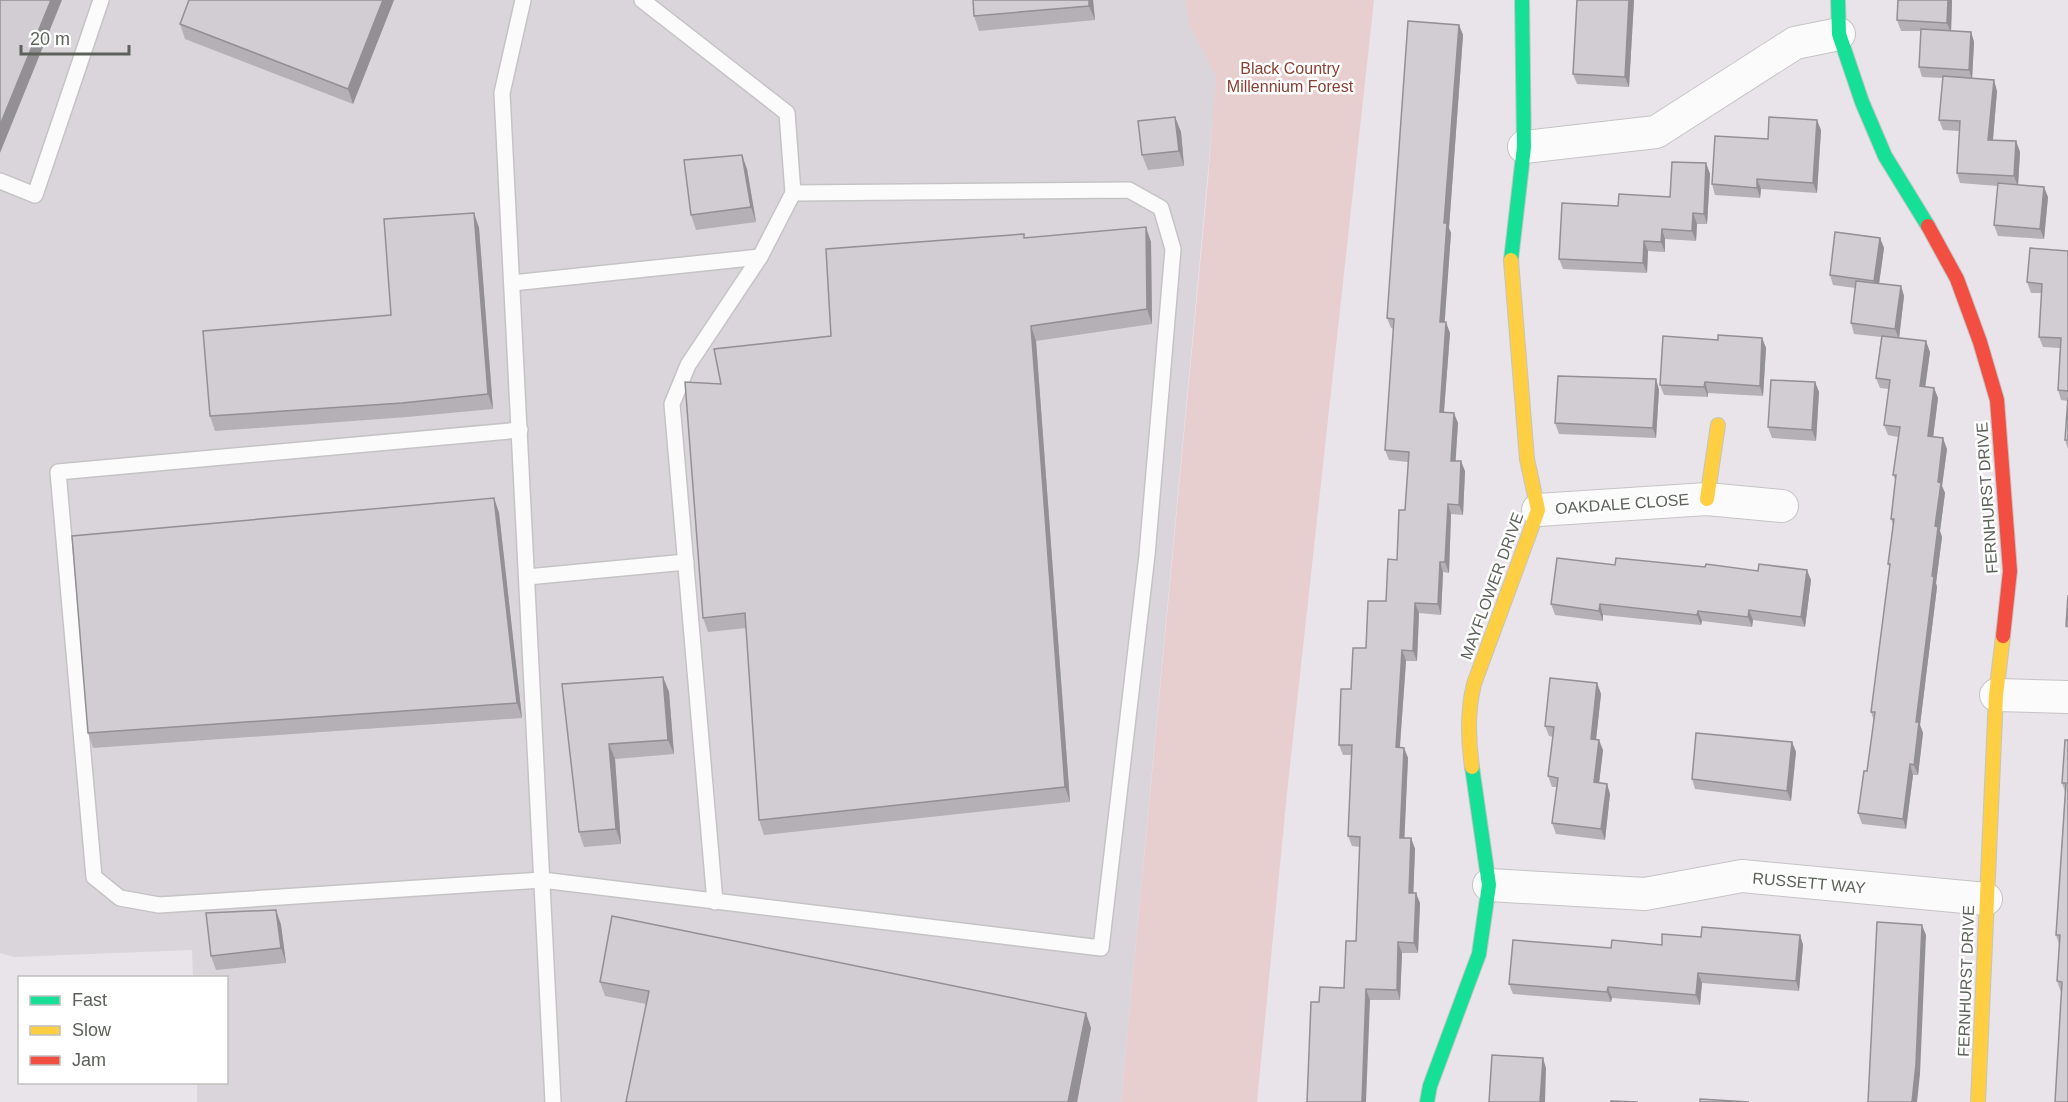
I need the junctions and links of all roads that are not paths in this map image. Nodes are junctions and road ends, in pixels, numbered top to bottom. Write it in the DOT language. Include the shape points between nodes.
graph roads {
  1 [pos="101,0"];
  2 [pos="523,0"];
  3 [pos="642,0"];
  4 [pos="1522,0"];
  5 [pos="1838,0"];
  6 [pos="1839,33"];
  7 [pos="1524,147"];
  8 [pos="0,181"];
  9 [pos="794,193"];
  10 [pos="760,257"];
  11 [pos="512,283"];
  12 [pos="1718,425"];
  13 [pos="520,430"];
  14 [pos="1707,499"];
  15 [pos="1782,506"];
  16 [pos="1538,510"];
  17 [pos="686,562"];
  18 [pos="527,577"];
  19 [pos="1996,695"];
  20 [pos="2068,697"];
  21 [pos="542,880"];
  22 [pos="1489,885"];
  23 [pos="1986,899"];
  24 [pos="715,902"];
  25 [pos="553,1102"];
  26 [pos="1427,1102"];
  27 [pos="1978,1102"];
  1 -- 8 [label="lane" via="35,195"];
  2 -- 11 [label="lane" via="502,93"];
  3 -- 9 [label="lane" via="787,113"];
  4 -- 7 [label="street, MAYFLOWER DRIVE"];
  5 -- 6 [label="street, FERNHURST DRIVE"];
  6 -- 7 [label="street" via="1796,43 1656,132"];
  6 -- 19 [label="street, FERNHURST DRIVE" via="1885,156 1957,279 1997,400 2010,571"];
  7 -- 16 [label="street, MAYFLOWER DRIVE" via="1511,263 1527,459"];
  9 -- 10 [label="lane"];
  9 -- 24 [label="lane" via="1129,190 1161,208 1173,249 1147,555 1101,948"];
  10 -- 11 [label="lane"];
  10 -- 17 [label="lane" via="688,365 672,404"];
  11 -- 13 [label="lane"];
  12 -- 14 [label="street, OAKDALE CLOSE"];
  13 -- 18 [label="lane"];
  13 -- 21 [label="lane" via="58,472 94,877 120,898 159,904"];
  14 -- 15 [label="street, OAKDALE CLOSE"];
  14 -- 16 [label="street, OAKDALE CLOSE"];
  16 -- 22 [label="street, MAYFLOWER DRIVE" via="1469,704 1469,743"];
  17 -- 18 [label="lane"];
  17 -- 24 [label="lane"];
  18 -- 21 [label="lane"];
  19 -- 20 [label="street"];
  19 -- 23 [label="street, FERNHURST DRIVE"];
  21 -- 24 [label="lane"];
  21 -- 25 [label="lane"];
  22 -- 23 [label="street, RUSSETT WAY" via="1645,894 1742,876"];
  22 -- 26 [label="street, MAYFLOWER DRIVE" via="1479,954"];
  23 -- 27 [label="street, FERNHURST DRIVE"];
}
